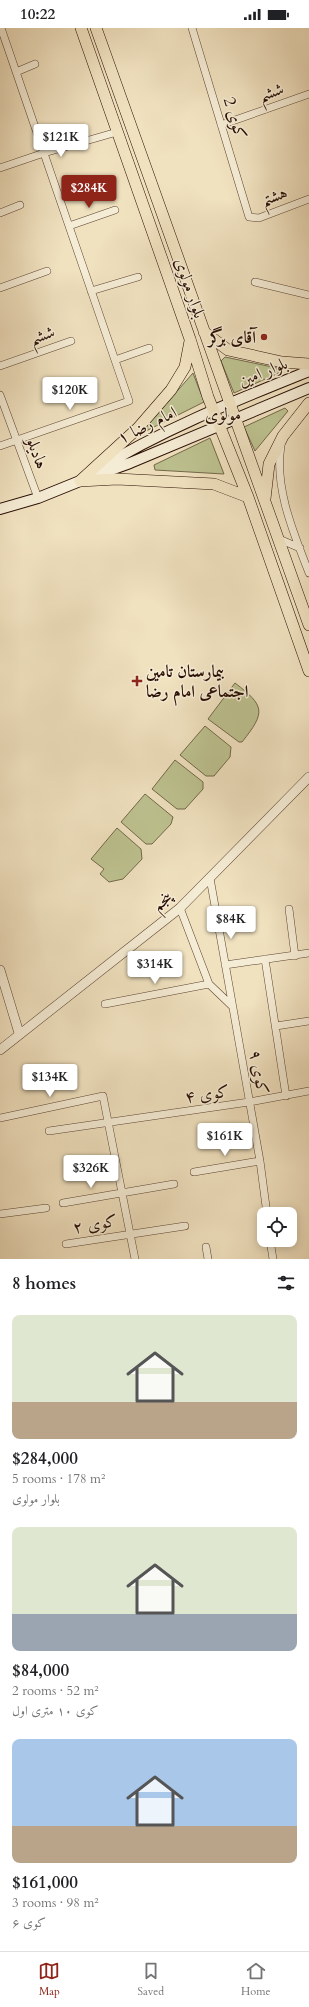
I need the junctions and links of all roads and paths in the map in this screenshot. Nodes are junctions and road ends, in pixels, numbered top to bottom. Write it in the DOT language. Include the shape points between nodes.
graph roads {
  1 [pos="1,28"];
  2 [pos="81,28"];
  3 [pos="96,28"];
  4 [pos="192,28"];
  5 [pos="35,64"];
  6 [pos="16,72"];
  7 [pos="309,94"];
  8 [pos="221,125"];
  9 [pos="117,132"];
  10 [pos="44,153"];
  11 [pos="0,168"];
  12 [pos="309,199"];
  13 [pos="20,205"];
  14 [pos="115,210"];
  15 [pos="0,213"];
  16 [pos="249,217"];
  17 [pos="69,226"];
  18 [pos="47,271"];
  19 [pos="138,277"];
  20 [pos="255,282"];
  21 [pos="0,288"];
  22 [pos="91,291"];
  23 [pos="309,295"];
  24 [pos="204,332"];
  25 [pos="190,339"];
  26 [pos="71,341"];
  27 [pos="149,348"];
  28 [pos="115,360"];
  29 [pos="309,364"];
  30 [pos="0,366"];
  31 [pos="309,371"];
  32 [pos="309,388"];
  33 [pos="0,395"];
  34 [pos="229,403"];
  35 [pos="309,404"];
  36 [pos="213,410"];
  37 [pos="235,419"];
  38 [pos="219,426"];
  39 [pos="283,436"];
  40 [pos="16,440"];
  41 [pos="0,446"];
  42 [pos="80,481"];
  43 [pos="248,497"];
  44 [pos="38,498"];
  45 [pos="265,501"];
  46 [pos="0,509"];
  47 [pos="279,539"];
  48 [pos="300,548"];
  49 [pos="309,573"];
  50 [pos="309,625"];
  51 [pos="309,671"];
  52 [pos="309,777"];
  53 [pos="210,878"];
  54 [pos="180,908"];
  55 [pos="288,909"];
  56 [pos="309,953"];
  57 [pos="295,956"];
  58 [pos="265,959"];
  59 [pos="225,965"];
  60 [pos="0,970"];
  61 [pos="209,984"];
  62 [pos="2,987"];
  63 [pos="105,1004"];
  64 [pos="232,1006"];
  65 [pos="309,1021"];
  66 [pos="276,1026"];
  67 [pos="19,1033"];
  68 [pos="0,1050"];
  69 [pos="309,1091"];
  70 [pos="286,1096"];
  71 [pos="249,1102"];
  72 [pos="0,1118"];
  73 [pos="108,1123"];
  74 [pos="49,1131"];
  75 [pos="260,1161"];
  76 [pos="194,1172"];
  77 [pos="174,1184"];
  78 [pos="122,1193"];
  79 [pos="63,1203"];
  80 [pos="266,1207"];
  81 [pos="46,1208"];
  82 [pos="0,1214"];
  83 [pos="185,1226"];
  84 [pos="130,1234"];
  85 [pos="66,1244"];
  86 [pos="206,1247"];
  87 [pos="271,1247"];
  88 [pos="135,1259"];
  89 [pos="208,1259"];
  90 [pos="272,1259"];
  1 -- 6 [label="street"];
  2 -- 9 [label="main road, بلوار مولوی"];
  3 -- 24 [label="main road, بلوار مولوی"];
  4 -- 8 [label="street, کوی 2"];
  5 -- 6 [label="street"];
  6 -- 10 [label="street"];
  7 -- 8 [label="street, ششم"];
  8 -- 16 [label="street, کوی 2"];
  9 -- 10 [label="street"];
  9 -- 25 [label="main road, بلوار مولوی"];
  10 -- 11 [label="street"];
  10 -- 17 [label="street"];
  12 -- 16 [label="street, هشتم" via="259,218"];
  13 -- 15 [label="street"];
  14 -- 17 [label="street"];
  17 -- 22 [label="street"];
  18 -- 21 [label="street"];
  19 -- 22 [label="street"];
  20 -- 23 [label="street"];
  22 -- 28 [label="street"];
  24 -- 29 [label="main road" via="228,350 282,362"];
  24 -- 34 [label="main road, بلوار مولوی"];
  25 -- 36 [label="main road, بلوار مولوی"];
  25 -- 42 [label="main road" via="185,367 170,390 138,428"];
  26 -- 30 [label="street, ششم"];
  27 -- 28 [label="street"];
  28 -- 40 [label="street" via="129,401"];
  31 -- 34 [label="main road, بلوار امین"];
  32 -- 37 [label="main road, بلوار امین"];
  33 -- 40 [label="street, هادیلو"];
  34 -- 36 [label="main road, امام رضا ۱"];
  34 -- 37 [label="main road, بلوار مولوی"];
  35 -- 39 [label="main road"];
  36 -- 38 [label="main road, بلوار مولوی"];
  36 -- 42 [label="main road, امام رضا ۱" via="120,456"];
  37 -- 38 [label="main road, امام رضا ۱"];
  37 -- 45 [label="main road, بلوار مولوی"];
  38 -- 42 [label="main road, امام رضا ۱"];
  38 -- 43 [label="main road, بلوار مولوی"];
  39 -- 45 [label="main road" via="269,464"];
  39 -- 48 [label="street" via="279,458 283,494"];
  40 -- 41 [label="street"];
  40 -- 44 [label="street, هادیلو"];
  42 -- 43 [label="main road" via="116,479 214,484"];
  42 -- 44 [label="main road, امام رضا ۱"];
  43 -- 51 [label="main road, بلوار مولوی"];
  44 -- 46 [label="main road, امام رضا ۱"];
  45 -- 47 [label="main road, بلوار مولوی"];
  47 -- 48 [label="street"];
  47 -- 50 [label="main road, بلوار مولوی"];
  48 -- 49 [label="street"];
  52 -- 53 [label="street, پنجم"];
  53 -- 54 [label="street, پنجم"];
  53 -- 59 [label="street, کوی ۹"];
  54 -- 61 [label="street"];
  54 -- 67 [label="street, پنجم"];
  55 -- 57 [label="street"];
  56 -- 57 [label="street"];
  57 -- 58 [label="street"];
  58 -- 59 [label="street"];
  58 -- 66 [label="street"];
  59 -- 64 [label="street, کوی ۹"];
  60 -- 62 [label="street"];
  61 -- 63 [label="street"];
  61 -- 64 [label="street"];
  62 -- 67 [label="street"];
  64 -- 71 [label="street, کوی ۹"];
  65 -- 66 [label="street"];
  66 -- 70 [label="street"];
  67 -- 68 [label="street, پنجم"];
  69 -- 70 [label="street, کوی ۴"];
  70 -- 71 [label="street, کوی ۴"];
  71 -- 73 [label="street, کوی ۴"];
  71 -- 75 [label="street, کوی ۹"];
  72 -- 73 [label="street" via="103,1096"];
  73 -- 74 [label="street, کوی ۴"];
  73 -- 78 [label="street"];
  75 -- 76 [label="street"];
  75 -- 80 [label="street, کوی ۹"];
  77 -- 78 [label="street"];
  78 -- 79 [label="street"];
  78 -- 84 [label="street"];
  81 -- 82 [label="street"];
  83 -- 84 [label="street, کوی ۲"];
  84 -- 85 [label="street, کوی ۲"];
  84 -- 88 [label="street"];
  86 -- 89 [label="street"];
  87 -- 90 [label="street"];
}
